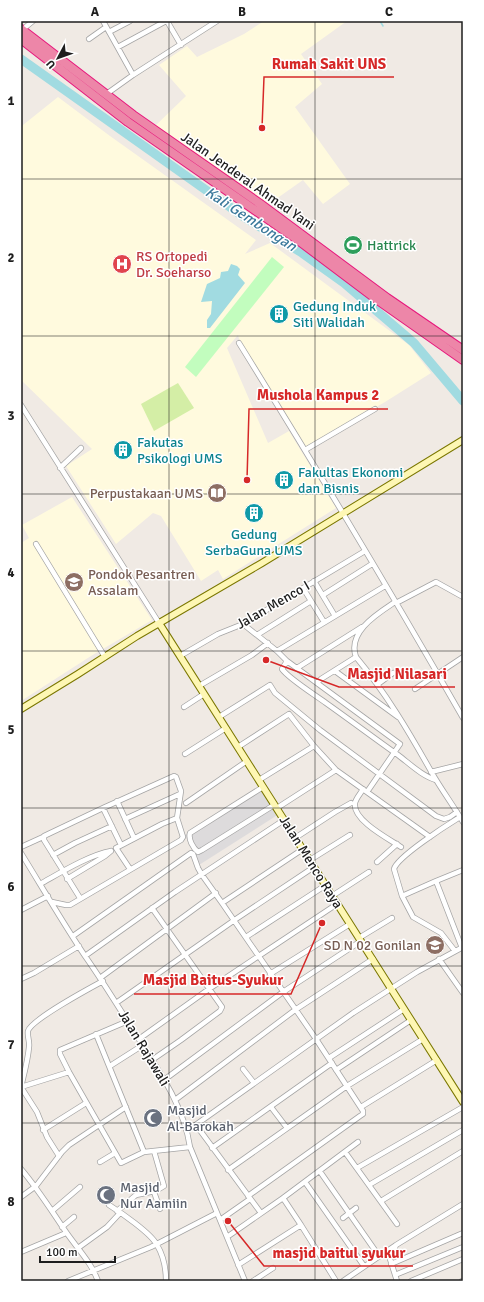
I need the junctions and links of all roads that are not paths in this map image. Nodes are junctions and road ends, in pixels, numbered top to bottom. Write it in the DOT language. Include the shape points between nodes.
graph roads {
  1 [pos="33,21"];
  2 [pos="103,21"];
  3 [pos="130,21"];
  4 [pos="166,21"];
  5 [pos="217,21"];
  6 [pos="106,27"];
  7 [pos="21,30"];
  8 [pos="109,32"];
  9 [pos="89,39"];
  10 [pos="21,40"];
  11 [pos="181,45"];
  12 [pos="118,47"];
  13 [pos="133,75"];
  14 [pos="103,98"];
  15 [pos="225,183"];
  16 [pos="239,343"];
  17 [pos="463,350"];
  18 [pos="463,360"];
  19 [pos="21,405"];
  20 [pos="375,409"];
  21 [pos="463,440"];
  22 [pos="80,448"];
  23 [pos="305,450"];
  24 [pos="60,468"];
  25 [pos="343,512"];
  26 [pos="36,544"];
  27 [pos="365,551"];
  28 [pos="372,564"];
  29 [pos="314,580"];
  30 [pos="385,586"];
  31 [pos="303,588"];
  32 [pos="323,595"];
  33 [pos="463,598"];
  34 [pos="310,601"];
  35 [pos="396,603"];
  36 [pos="335,616"];
  37 [pos="324,622"];
  38 [pos="159,623"];
  39 [pos="243,624"];
  40 [pos="365,625"];
  41 [pos="257,635"];
  42 [pos="268,643"];
  43 [pos="277,651"];
  44 [pos="180,656"];
  45 [pos="105,657"];
  46 [pos="356,657"];
  47 [pos="463,658"];
  48 [pos="287,661"];
  49 [pos="297,668"];
  50 [pos="335,671"];
  51 [pos="393,673"];
  52 [pos="438,673"];
  53 [pos="317,683"];
  54 [pos="378,684"];
  55 [pos="199,686"];
  56 [pos="415,689"];
  57 [pos="204,694"];
  58 [pos="184,707"];
  59 [pos="21,709"];
  60 [pos="355,711"];
  61 [pos="219,717"];
  62 [pos="401,718"];
  63 [pos="463,718"];
  64 [pos="349,720"];
  65 [pos="226,728"];
  66 [pos="314,746"];
  67 [pos="238,747"];
  68 [pos="394,752"];
  69 [pos="185,754"];
  70 [pos="247,761"];
  71 [pos="463,764"];
  72 [pos="336,770"];
  73 [pos="432,772"];
  74 [pos="380,774"];
  75 [pos="259,780"];
  76 [pos="436,780"];
  77 [pos="263,787"];
  78 [pos="365,791"];
  79 [pos="180,794"];
  80 [pos="116,801"];
  81 [pos="186,803"];
  82 [pos="351,803"];
  83 [pos="275,806"];
  84 [pos="103,808"];
  85 [pos="456,812"];
  86 [pos="460,817"];
  87 [pos="176,818"];
  88 [pos="125,819"];
  89 [pos="284,820"];
  90 [pos="463,822"];
  91 [pos="112,826"];
  92 [pos="350,835"];
  93 [pos="43,837"];
  94 [pos="134,838"];
  95 [pos="295,838"];
  96 [pos="430,838"];
  97 [pos="119,846"];
  98 [pos="21,847"];
  99 [pos="303,850"];
  100 [pos="111,851"];
  101 [pos="21,853"];
  102 [pos="53,855"];
  103 [pos="310,860"];
  104 [pos="377,862"];
  105 [pos="314,867"];
  106 [pos="130,869"];
  107 [pos="463,870"];
  108 [pos="63,872"];
  109 [pos="369,872"];
  110 [pos="202,875"];
  111 [pos="67,879"];
  112 [pos="436,881"];
  113 [pos="40,884"];
  114 [pos="326,885"];
  115 [pos="216,893"];
  116 [pos="48,896"];
  117 [pos="332,896"];
  118 [pos="402,896"];
  119 [pos="80,898"];
  120 [pos="52,902"];
  121 [pos="222,903"];
  122 [pos="337,904"];
  123 [pos="152,908"];
  124 [pos="21,910"];
  125 [pos="392,918"];
  126 [pos="234,920"];
  127 [pos="350,924"];
  128 [pos="167,929"];
  129 [pos="73,936"];
  130 [pos="246,937"];
  131 [pos="360,940"];
  132 [pos="78,946"];
  133 [pos="462,947"];
  134 [pos="455,951"];
  135 [pos="185,954"];
  136 [pos="85,956"];
  137 [pos="259,957"];
  138 [pos="373,959"];
  139 [pos="439,959"];
  140 [pos="270,974"];
  141 [pos="21,979"];
  142 [pos="101,980"];
  143 [pos="210,989"];
  144 [pos="391,989"];
  145 [pos="283,992"];
  146 [pos="463,993"];
  147 [pos="116,1002"];
  148 [pos="404,1009"];
  149 [pos="296,1010"];
  150 [pos="411,1020"];
  151 [pos="128,1021"];
  152 [pos="96,1034"];
  153 [pos="139,1039"];
  154 [pos="316,1039"];
  155 [pos="423,1039"];
  156 [pos="143,1045"];
  157 [pos="152,1060"];
  158 [pos="330,1060"];
  159 [pos="437,1060"];
  160 [pos="110,1066"];
  161 [pos="243,1069"];
  162 [pos="336,1070"];
  163 [pos="69,1072"];
  164 [pos="164,1080"];
  165 [pos="254,1083"];
  166 [pos="347,1086"];
  167 [pos="21,1087"];
  168 [pos="175,1100"];
  169 [pos="463,1102"];
  170 [pos="86,1103"];
  171 [pos="126,1107"];
  172 [pos="271,1107"];
  173 [pos="362,1107"];
  174 [pos="463,1107"];
  175 [pos="99,1124"];
  176 [pos="196,1125"];
  177 [pos="287,1128"];
  178 [pos="43,1130"];
  179 [pos="463,1130"];
  180 [pos="187,1131"];
  181 [pos="358,1142"];
  182 [pos="190,1147"];
  183 [pos="212,1148"];
  184 [pos="154,1151"];
  185 [pos="463,1151"];
  186 [pos="144,1152"];
  187 [pos="345,1152"];
  188 [pos="115,1153"];
  189 [pos="60,1156"];
  190 [pos="100,1162"];
  191 [pos="357,1168"];
  192 [pos="21,1169"];
  193 [pos="228,1170"];
  194 [pos="321,1173"];
  195 [pos="305,1182"];
  196 [pos="369,1185"];
  197 [pos="36,1186"];
  198 [pos="80,1187"];
  199 [pos="155,1191"];
  200 [pos="21,1197"];
  201 [pos="249,1197"];
  202 [pos="283,1198"];
  203 [pos="381,1201"];
  204 [pos="463,1204"];
  205 [pos="109,1205"];
  206 [pos="356,1208"];
  207 [pos="160,1209"];
  208 [pos="52,1211"];
  209 [pos="119,1212"];
  210 [pos="217,1213"];
  211 [pos="261,1213"];
  212 [pos="350,1213"];
  213 [pos="74,1217"];
  214 [pos="343,1218"];
  215 [pos="220,1220"];
  216 [pos="398,1224"];
  217 [pos="302,1225"];
  218 [pos="62,1227"];
  219 [pos="66,1233"];
  220 [pos="463,1233"];
  221 [pos="227,1237"];
  222 [pos="157,1244"];
  223 [pos="396,1245"];
  224 [pos="463,1247"];
  225 [pos="78,1248"];
  226 [pos="21,1252"];
  227 [pos="381,1255"];
  228 [pos="463,1259"];
  229 [pos="391,1262"];
  230 [pos="238,1265"];
  231 [pos="364,1266"];
  232 [pos="273,1268"];
  233 [pos="94,1270"];
  234 [pos="395,1275"];
  235 [pos="68,1281"];
  236 [pos="98,1281"];
  237 [pos="166,1281"];
  238 [pos="245,1281"];
  239 [pos="253,1281"];
  240 [pos="336,1281"];
  241 [pos="343,1281"];
  242 [pos="397,1281"];
  243 [pos="412,1281"];
  1 -- 7 [label="street"];
  2 -- 6 [label="street"];
  3 -- 8 [label="street"];
  4 -- 11 [label="street"];
  4 -- 12 [label="street"];
  5 -- 11 [label="street"];
  6 -- 8 [label="street"];
  6 -- 9 [label="street"];
  7 -- 14 [label="highway, Jalan Jenderal Ahmad Yani"];
  8 -- 12 [label="street"];
  10 -- 14 [label="highway, Jalan Jenderal Ahmad Yani"];
  11 -- 13 [label="street"];
  12 -- 13 [label="street"];
  13 -- 14 [label="street"];
  14 -- 15 [label="highway, Jalan Jenderal Ahmad Yani" via="128,122"];
  15 -- 17 [label="highway, Jalan Jenderal Ahmad Yani" via="302,234 386,298"];
  15 -- 18 [label="highway, Jalan Jenderal Ahmad Yani" via="379,301"];
  16 -- 23 [label="street"];
  19 -- 24 [label="street"];
  20 -- 23 [label="street"];
  21 -- 25 [label="main road"];
  22 -- 24 [label="street"];
  23 -- 25 [label="street"];
  24 -- 38 [label="street"];
  25 -- 27 [label="street"];
  25 -- 38 [label="main road"];
  26 -- 45 [label="street"];
  27 -- 28 [label="street"];
  27 -- 29 [label="street, Jalan Menco I"];
  28 -- 30 [label="street"];
  28 -- 32 [label="street"];
  29 -- 31 [label="street, Jalan Menco I"];
  29 -- 32 [label="street"];
  30 -- 35 [label="street"];
  30 -- 36 [label="street"];
  31 -- 34 [label="street"];
  31 -- 39 [label="street, Jalan Menco I"];
  32 -- 36 [label="street"];
  33 -- 35 [label="street" via="436,582"];
  34 -- 37 [label="street"];
  34 -- 41 [label="street"];
  35 -- 40 [label="street"];
  35 -- 52 [label="street"];
  36 -- 37 [label="street"];
  37 -- 43 [label="street"];
  38 -- 44 [label="main road, Jalan Menco Raya"];
  38 -- 45 [label="main road"];
  39 -- 41 [label="street"];
  39 -- 44 [label="street, Jalan Menco I" via="218,634"];
  40 -- 46 [label="street" via="355,642"];
  40 -- 49 [label="street"];
  41 -- 42 [label="street"];
  42 -- 43 [label="street"];
  42 -- 55 [label="street"];
  43 -- 48 [label="street"];
  44 -- 55 [label="main road, Jalan Menco Raya"];
  45 -- 59 [label="main road"];
  46 -- 50 [label="street"];
  46 -- 54 [label="street"];
  47 -- 52 [label="street"];
  48 -- 49 [label="street"];
  48 -- 64 [label="street" via="282,670"];
  49 -- 53 [label="street"];
  50 -- 53 [label="street"];
  50 -- 62 [label="street"];
  51 -- 54 [label="street"];
  52 -- 56 [label="street"];
  52 -- 63 [label="street"];
  53 -- 60 [label="street"];
  54 -- 62 [label="street"];
  55 -- 57 [label="main road, Jalan Menco Raya"];
  57 -- 58 [label="street"];
  57 -- 61 [label="main road, Jalan Menco Raya"];
  60 -- 64 [label="street"];
  60 -- 68 [label="street" via="400,744"];
  61 -- 65 [label="main road, Jalan Menco Raya"];
  61 -- 74 [label="street" via="270,685 275,693 320,730"];
  62 -- 73 [label="street"];
  64 -- 68 [label="street"];
  65 -- 67 [label="main road, Jalan Menco Raya"];
  65 -- 69 [label="street"];
  66 -- 67 [label="street" via="289,714"];
  66 -- 72 [label="street"];
  66 -- 75 [label="street"];
  67 -- 70 [label="main road, Jalan Menco Raya"];
  68 -- 74 [label="street"];
  68 -- 76 [label="street" via="426,776"];
  70 -- 75 [label="main road, Jalan Menco Raya"];
  70 -- 81 [label="street"];
  71 -- 73 [label="street"];
  72 -- 78 [label="street"];
  72 -- 83 [label="street"];
  73 -- 76 [label="street"];
  74 -- 78 [label="street"];
  74 -- 85 [label="street" via="441,819 448,818"];
  75 -- 77 [label="main road, Jalan Menco Raya"];
  76 -- 85 [label="street"];
  77 -- 83 [label="main road, Jalan Menco Raya"];
  77 -- 83 [label="street" via="190,833 196,850 202,850"];
  78 -- 96 [label="street"];
  78 -- 104 [label="street" via="355,802 355,808 361,818 399,846"];
  79 -- 80 [label="street" via="181,790 174,776"];
  79 -- 87 [label="street"];
  79 -- 88 [label="street"];
  80 -- 84 [label="street"];
  80 -- 88 [label="street"];
  82 -- 95 [label="street"];
  83 -- 89 [label="main road, Jalan Menco Raya"];
  84 -- 91 [label="street"];
  84 -- 93 [label="street"];
  85 -- 86 [label="street"];
  86 -- 90 [label="street"];
  86 -- 96 [label="street"];
  87 -- 94 [label="street"];
  87 -- 106 [label="street" via="183,839"];
  88 -- 94 [label="street"];
  89 -- 95 [label="main road, Jalan Menco Raya"];
  89 -- 110 [label="street"];
  91 -- 97 [label="street"];
  91 -- 102 [label="street"];
  92 -- 103 [label="street"];
  93 -- 98 [label="street"];
  93 -- 102 [label="street"];
  94 -- 97 [label="street"];
  95 -- 99 [label="main road, Jalan Menco Raya"];
  96 -- 118 [label="street" via="395,866"];
  97 -- 100 [label="street"];
  97 -- 106 [label="street"];
  99 -- 103 [label="main road, Jalan Menco Raya"];
  99 -- 121 [label="street"];
  100 -- 108 [label="street"];
  100 -- 111 [label="street"];
  101 -- 113 [label="street, Jalan Rajawali"];
  102 -- 108 [label="street"];
  103 -- 105 [label="main road, Jalan Menco Raya"];
  105 -- 114 [label="main road, Jalan Menco Raya"];
  105 -- 126 [label="street"];
  106 -- 119 [label="street"];
  107 -- 112 [label="street"];
  108 -- 111 [label="street"];
  108 -- 113 [label="street"];
  109 -- 117 [label="street"];
  110 -- 115 [label="street"];
  110 -- 123 [label="street"];
  110 -- 129 [label="street" via="191,853"];
  111 -- 119 [label="street"];
  112 -- 118 [label="street"];
  112 -- 133 [label="street"];
  113 -- 116 [label="street, Jalan Rajawali"];
  114 -- 117 [label="main road, Jalan Menco Raya"];
  114 -- 130 [label="street"];
  115 -- 121 [label="street"];
  115 -- 128 [label="street"];
  116 -- 120 [label="street, Jalan Rajawali"];
  116 -- 124 [label="street"];
  117 -- 122 [label="main road, Jalan Menco Raya"];
  118 -- 134 [label="street" via="413,917 441,933"];
  119 -- 120 [label="street" via="68,905"];
  120 -- 129 [label="street, Jalan Rajawali"];
  121 -- 126 [label="street"];
  122 -- 127 [label="main road, Jalan Menco Raya"];
  122 -- 137 [label="street"];
  123 -- 128 [label="street"];
  123 -- 136 [label="street"];
  125 -- 131 [label="street"];
  126 -- 130 [label="street"];
  126 -- 135 [label="street"];
  127 -- 131 [label="main road, Jalan Menco Raya"];
  127 -- 140 [label="street"];
  128 -- 135 [label="street"];
  128 -- 142 [label="street"];
  129 -- 132 [label="street, Jalan Rajawali"];
  130 -- 137 [label="street"];
  131 -- 138 [label="main road, Jalan Menco Raya"];
  131 -- 145 [label="street"];
  132 -- 136 [label="street, Jalan Rajawali"];
  132 -- 141 [label="street"];
  133 -- 134 [label="street"];
  134 -- 139 [label="street"];
  135 -- 143 [label="street"];
  135 -- 147 [label="street"];
  136 -- 142 [label="street, Jalan Rajawali"];
  137 -- 140 [label="street"];
  137 -- 143 [label="street"];
  138 -- 144 [label="main road, Jalan Menco Raya"];
  138 -- 149 [label="street"];
  139 -- 144 [label="street"];
  139 -- 146 [label="street"];
  140 -- 145 [label="street"];
  142 -- 147 [label="street, Jalan Rajawali"];
  142 -- 167 [label="street" via="30,1028"];
  143 -- 153 [label="street"];
  143 -- 157 [label="street" via="222,1006 220,1010"];
  144 -- 148 [label="main road, Jalan Menco Raya"];
  144 -- 154 [label="street"];
  145 -- 149 [label="street"];
  145 -- 164 [label="street"];
  147 -- 151 [label="street, Jalan Rajawali"];
  148 -- 150 [label="main road, Jalan Menco Raya"];
  148 -- 158 [label="street"];
  149 -- 154 [label="street"];
  149 -- 168 [label="street"];
  150 -- 155 [label="main road, Jalan Menco Raya"];
  150 -- 162 [label="street"];
  151 -- 152 [label="street"];
  151 -- 153 [label="street, Jalan Rajawali"];
  152 -- 160 [label="street"];
  152 -- 163 [label="street" via="60,1051"];
  153 -- 156 [label="street, Jalan Rajawali"];
  154 -- 158 [label="street"];
  154 -- 165 [label="street"];
  155 -- 159 [label="main road, Jalan Menco Raya"];
  155 -- 166 [label="street"];
  156 -- 157 [label="street, Jalan Rajawali"];
  156 -- 160 [label="street"];
  157 -- 164 [label="street, Jalan Rajawali"];
  158 -- 162 [label="street"];
  158 -- 172 [label="street"];
  159 -- 169 [label="main road, Jalan Menco Raya"];
  159 -- 173 [label="street"];
  160 -- 171 [label="street"];
  161 -- 165 [label="street"];
  162 -- 166 [label="street"];
  163 -- 167 [label="street"];
  163 -- 170 [label="street"];
  164 -- 168 [label="street, Jalan Rajawali"];
  165 -- 176 [label="street"];
  166 -- 173 [label="street"];
  166 -- 177 [label="street"];
  167 -- 178 [label="street" via="37,1112"];
  168 -- 180 [label="street, Jalan Rajawali"];
  170 -- 175 [label="street"];
  170 -- 178 [label="street"];
  171 -- 175 [label="street"];
  171 -- 186 [label="street"];
  172 -- 177 [label="street"];
  172 -- 183 [label="street"];
  173 -- 201 [label="street" via="363,1114"];
  174 -- 191 [label="street"];
  175 -- 188 [label="street"];
  175 -- 189 [label="street" via="69,1145"];
  176 -- 180 [label="street"];
  176 -- 183 [label="street"];
  177 -- 193 [label="street"];
  178 -- 189 [label="street"];
  179 -- 196 [label="street"];
  180 -- 182 [label="street, Jalan Rajawali"];
  181 -- 187 [label="street"];
  182 -- 184 [label="street"];
  182 -- 210 [label="street, Jalan Rajawali"];
  183 -- 193 [label="street"];
  184 -- 186 [label="street"];
  184 -- 199 [label="street" via="164,1186"];
  185 -- 203 [label="street"];
  186 -- 188 [label="street" via="123,1163"];
  187 -- 191 [label="street"];
  187 -- 195 [label="street"];
  188 -- 190 [label="street"];
  189 -- 197 [label="street"];
  191 -- 196 [label="street"];
  192 -- 197 [label="street"];
  193 -- 201 [label="street"];
  194 -- 212 [label="street"];
  195 -- 202 [label="street"];
  195 -- 231 [label="street"];
  196 -- 203 [label="street"];
  197 -- 200 [label="street"];
  197 -- 208 [label="street"];
  198 -- 208 [label="street"];
  199 -- 207 [label="street"];
  199 -- 209 [label="street" via="136,1195"];
  201 -- 211 [label="street"];
  201 -- 215 [label="street"];
  202 -- 211 [label="street"];
  202 -- 217 [label="street"];
  203 -- 216 [label="street"];
  204 -- 223 [label="street"];
  205 -- 209 [label="street"];
  206 -- 212 [label="street"];
  208 -- 218 [label="street"];
  209 -- 222 [label="street"];
  209 -- 225 [label="street" via="107,1227"];
  210 -- 215 [label="street, Jalan Rajawali"];
  210 -- 222 [label="street"];
  211 -- 221 [label="street"];
  212 -- 214 [label="street"];
  212 -- 227 [label="street"];
  213 -- 218 [label="street"];
  215 -- 221 [label="street, Jalan Rajawali"];
  217 -- 230 [label="street"];
  217 -- 240 [label="street"];
  218 -- 219 [label="street"];
  219 -- 225 [label="street"];
  219 -- 226 [label="street"];
  220 -- 229 [label="street"];
  221 -- 230 [label="street, Jalan Rajawali"];
  222 -- 233 [label="street"];
  222 -- 237 [label="street" via="165,1266"];
  223 -- 227 [label="street"];
  223 -- 229 [label="street"];
  224 -- 234 [label="street"];
  225 -- 233 [label="street"];
  227 -- 229 [label="street"];
  227 -- 231 [label="street"];
  228 -- 243 [label="street"];
  229 -- 234 [label="street"];
  230 -- 238 [label="street, Jalan Rajawali"];
  231 -- 241 [label="street"];
  232 -- 239 [label="street"];
  233 -- 235 [label="street"];
  233 -- 236 [label="street"];
  234 -- 242 [label="street"];
}
